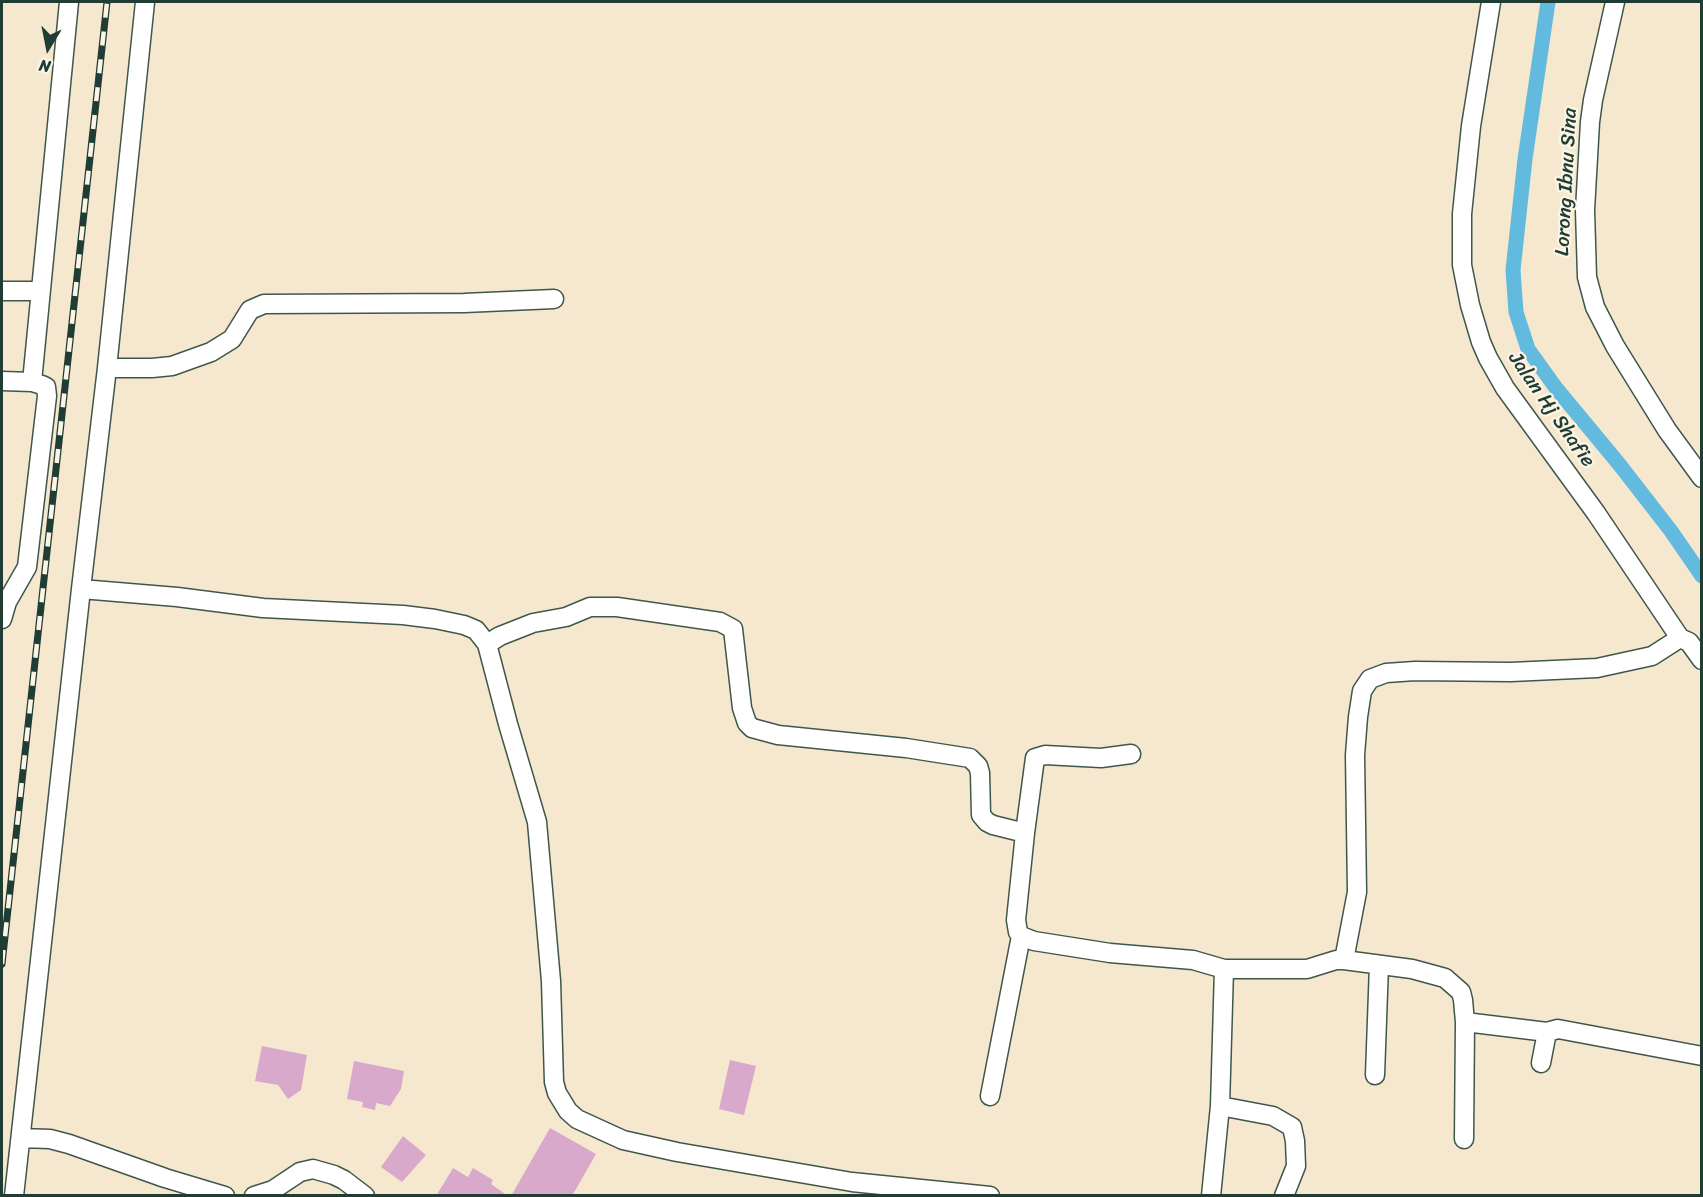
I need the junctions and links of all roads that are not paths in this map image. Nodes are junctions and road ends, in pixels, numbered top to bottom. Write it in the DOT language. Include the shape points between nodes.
graph roads {
  1 [pos="69,2"];
  2 [pos="145,2"];
  3 [pos="1491,2"];
  4 [pos="1615,2"];
  5 [pos="2,291"];
  6 [pos="40,291"];
  7 [pos="554,299"];
  8 [pos="107,368"];
  9 [pos="2,381"];
  10 [pos="32,382"];
  11 [pos="1701,478"];
  12 [pos="81,589"];
  13 [pos="2,619"];
  14 [pos="1690,638"];
  15 [pos="488,644"];
  16 [pos="1701,660"];
  17 [pos="1131,754"];
  18 [pos="1025,833"];
  19 [pos="1021,936"];
  20 [pos="1344,960"];
  21 [pos="1379,965"];
  22 [pos="1224,969"];
  23 [pos="1465,1022"];
  24 [pos="1547,1032"];
  25 [pos="1701,1056"];
  26 [pos="1541,1063"];
  27 [pos="1375,1075"];
  28 [pos="990,1096"];
  29 [pos="1220,1106"];
  30 [pos="21,1138"];
  31 [pos="1464,1139"];
  32 [pos="851,1189"];
  33 [pos="14,1196"];
  34 [pos="225,1196"];
  35 [pos="254,1196"];
  36 [pos="365,1196"];
  37 [pos="990,1196"];
  38 [pos="1210,1196"];
  39 [pos="1284,1196"];
  1 -- 6 [label="street"];
  2 -- 8 [label="street"];
  3 -- 14 [label="street, Jalan Hj Shafie" via="1471,126 1462,214 1462,265 1475,325 1505,388"];
  4 -- 11 [label="street, Lorong Ibnu Sina" via="1590,122 1585,210 1587,277 1595,307 1615,346"];
  5 -- 6 [label="street"];
  6 -- 10 [label="street"];
  7 -- 8 [label="street" via="264,304 250,310 232,339 212,352 172,366"];
  8 -- 12 [label="street"];
  9 -- 10 [label="street"];
  10 -- 13 [label="street" via="46,387 47,396 27,567"];
  12 -- 15 [label="street" via="263,608 435,619 476,630"];
  12 -- 30 [label="street"];
  14 -- 16 [label="street, Jalan Hj Shafie"];
  14 -- 20 [label="street" via="1652,656 1597,668 1415,671 1386,673 1370,679 1362,691 1354,755 1357,892"];
  15 -- 18 [label="street" via="533,623 596,607 729,625 733,629 744,717 753,729 970,758 980,773 981,815 993,825"];
  15 -- 32 [label="street" via="537,822 551,981 554,1082 562,1103 577,1119 623,1140"];
  17 -- 18 [label="street" via="1101,758 1045,755 1035,759"];
  18 -- 19 [label="street" via="1016,920"];
  19 -- 22 [label="street" via="1110,953 1193,960"];
  19 -- 28 [label="street"];
  20 -- 21 [label="street"];
  20 -- 22 [label="street" via="1307,969"];
  21 -- 23 [label="street" via="1446,978 1461,992"];
  21 -- 27 [label="street"];
  22 -- 29 [label="street"];
  23 -- 24 [label="street"];
  23 -- 31 [label="street"];
  24 -- 25 [label="street" via="1558,1029"];
  24 -- 26 [label="street"];
  29 -- 38 [label="street"];
  29 -- 39 [label="street" via="1273,1116 1292,1127 1296,1166"];
  30 -- 33 [label="street"];
  30 -- 34 [label="street" via="69,1144"];
  32 -- 37 [label="street"];
  35 -- 36 [label="street" via="273,1190 300,1172 314,1169 334,1174"];
}
